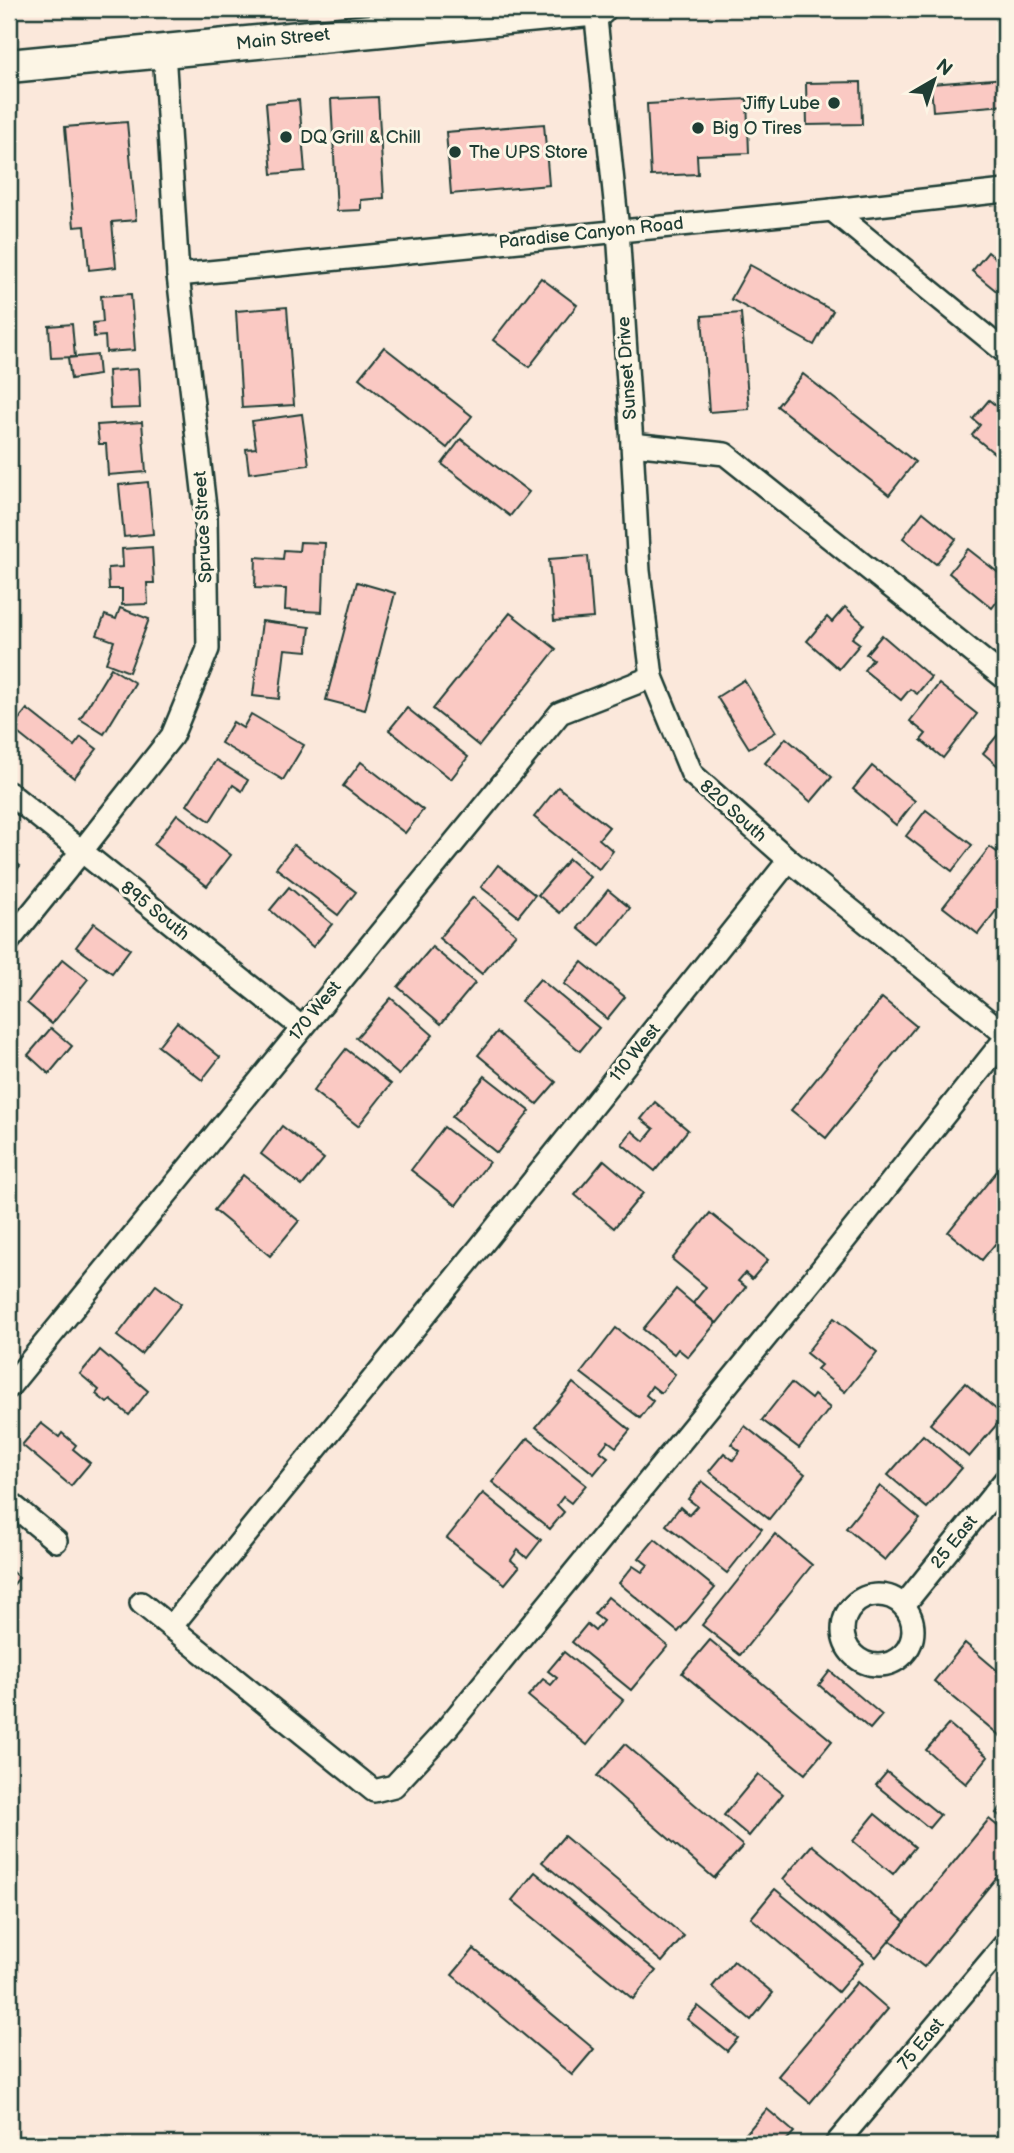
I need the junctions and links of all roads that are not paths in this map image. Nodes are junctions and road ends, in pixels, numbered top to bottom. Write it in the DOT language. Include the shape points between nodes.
graph roads {
  1 [pos="597,9"];
  2 [pos="164,51"];
  3 [pos="9,66"];
  4 [pos="1005,191"];
  5 [pos="832,210"];
  6 [pos="618,230"];
  7 [pos="177,275"];
  8 [pos="1005,352"];
  9 [pos="632,444"];
  10 [pos="652,677"];
  11 [pos="1005,678"];
  12 [pos="9,793"];
  13 [pos="81,852"];
  14 [pos="789,860"];
  15 [pos="9,941"];
  16 [pos="301,1027"];
  17 [pos="1005,1034"];
  18 [pos="1005,1039"];
  19 [pos="9,1387"];
  20 [pos="1005,1480"];
  21 [pos="9,1502"];
  22 [pos="56,1541"];
  23 [pos="141,1603"];
  24 [pos="904,1605"];
  25 [pos="171,1627"];
  26 [pos="1005,1944"];
  27 [pos="836,2144"];
  1 -- 2 [label="main road, Main Street"];
  1 -- 6 [label="street, Sunset Drive"];
  2 -- 3 [label="main road, Main Street"];
  2 -- 7 [label="street, Spruce Street"];
  4 -- 5 [label="street, Paradise Canyon Road"];
  5 -- 6 [label="street, Paradise Canyon Road"];
  5 -- 8 [label="street"];
  6 -- 7 [label="street, Paradise Canyon Road"];
  6 -- 9 [label="street, Sunset Drive"];
  7 -- 13 [label="street, Spruce Street" via="206,516 208,649 172,736"];
  9 -- 10 [label="street, 820 South" via="639,571"];
  9 -- 11 [label="street, Sunset Drive" via="725,454"];
  10 -- 14 [label="street, 820 South" via="692,774"];
  10 -- 16 [label="street, 170 West" via="560,713"];
  12 -- 13 [label="street, 895 South"];
  13 -- 15 [label="street, Spruce Street"];
  13 -- 16 [label="street, 895 South"];
  14 -- 17 [label="street, 820 South"];
  14 -- 25 [label="street, 110 West"];
  16 -- 19 [label="street, 170 West"];
  18 -- 25 [label="street" via="443,1733 394,1786 374,1791"];
  20 -- 24 [label="street, 25 East"];
  21 -- 22 [label="street"];
  23 -- 25 [label="street"];
  26 -- 27 [label="street, 75 East"];
}
